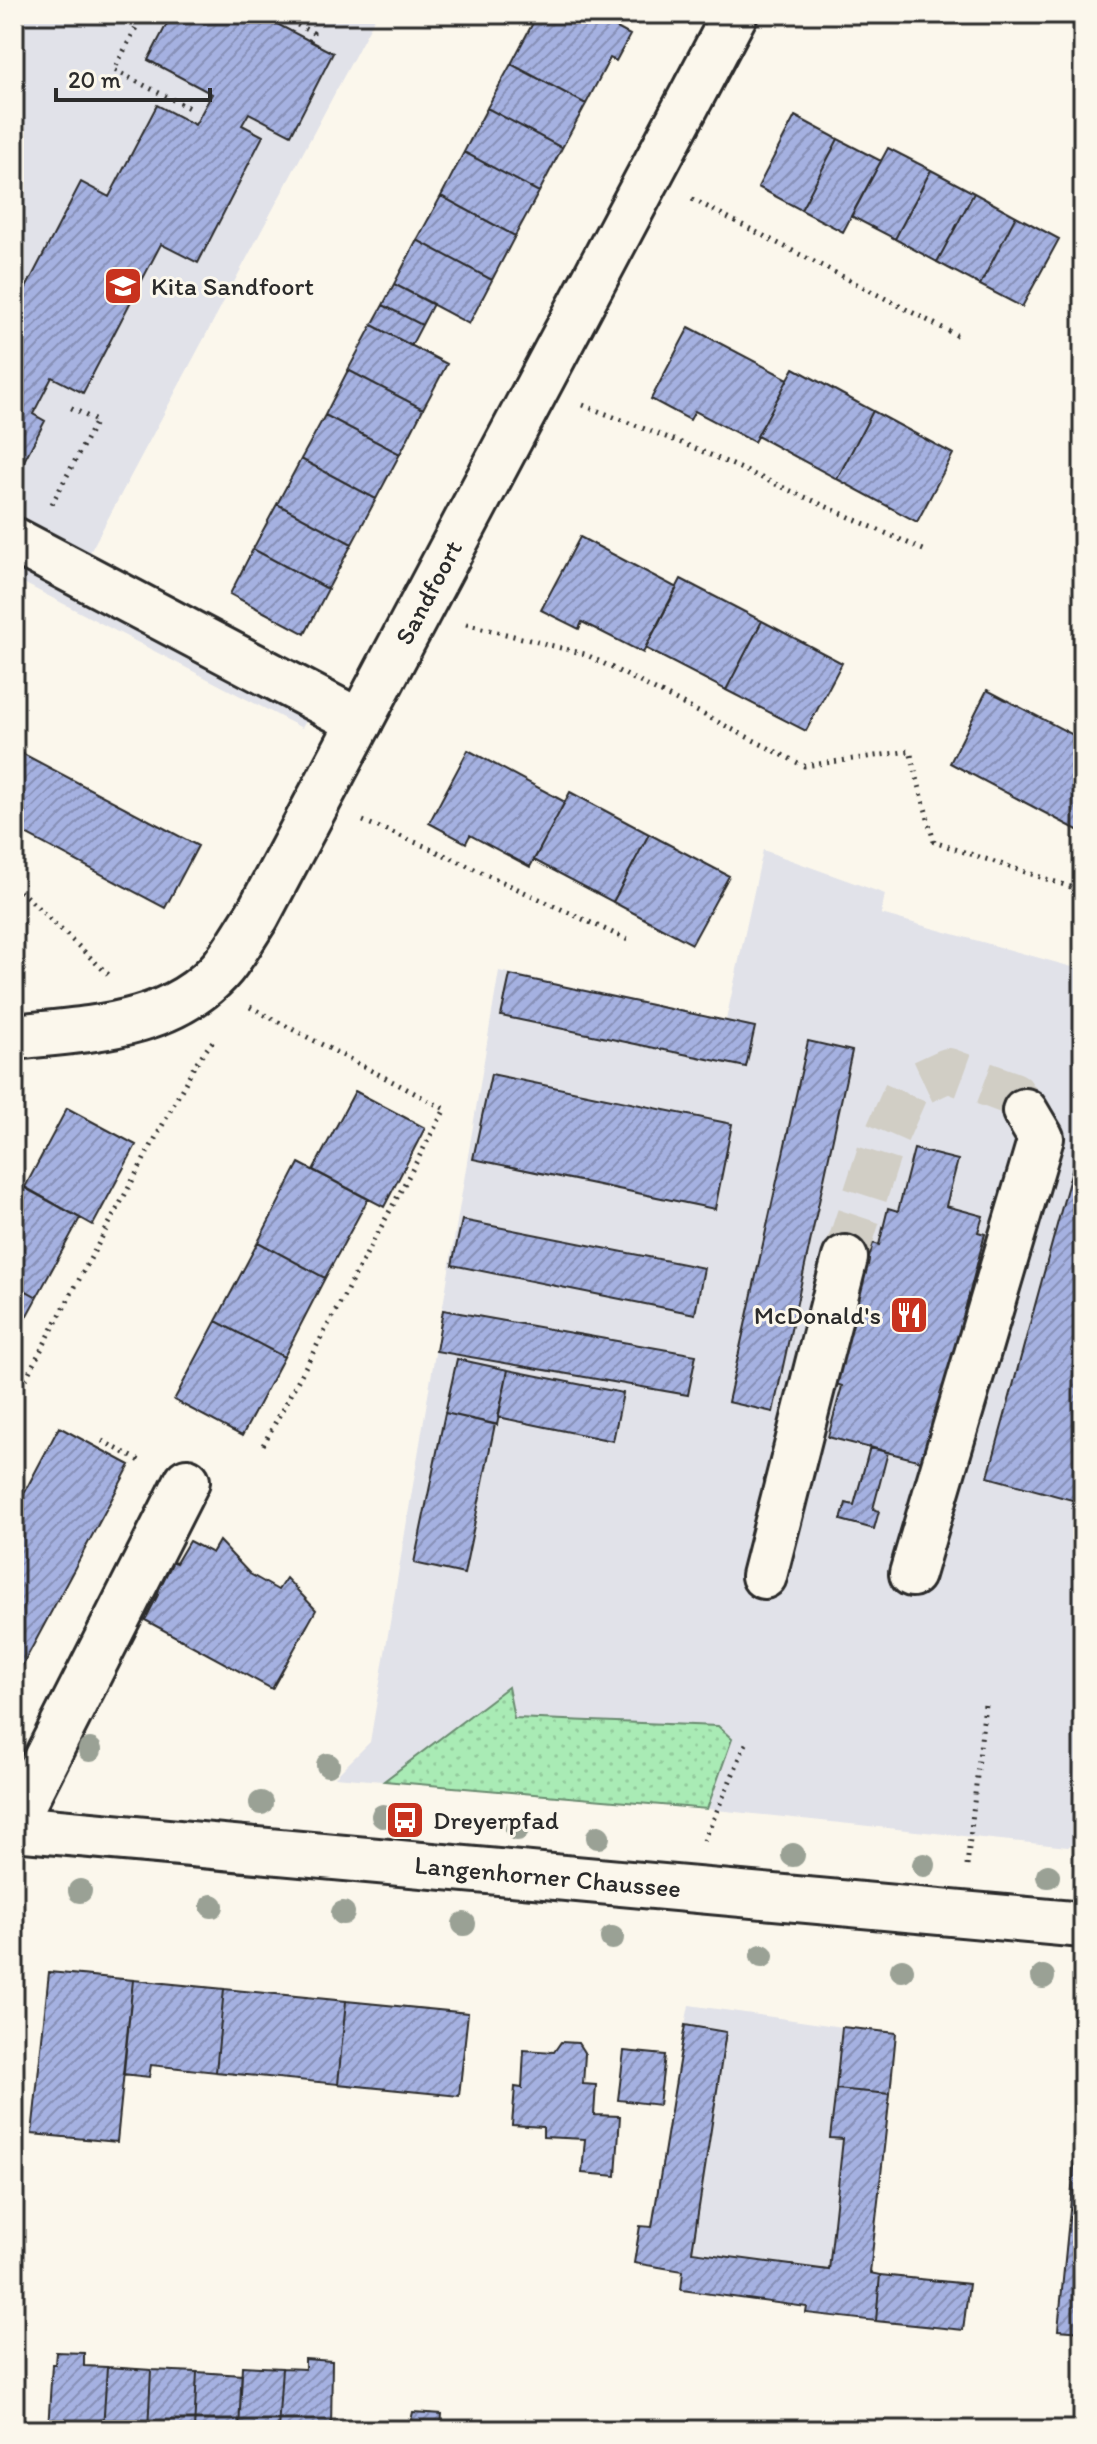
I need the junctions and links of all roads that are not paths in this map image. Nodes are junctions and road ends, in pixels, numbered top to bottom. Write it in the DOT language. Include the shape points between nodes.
graph roads {
  1 [pos="735,14"];
  2 [pos="22,544"];
  3 [pos="360,722"];
  4 [pos="14,1037"];
  5 [pos="1025,1111"];
  6 [pos="845,1258"];
  7 [pos="187,1481"];
  8 [pos="912,1574"];
  9 [pos="764,1576"];
  10 [pos="14,1825"];
  11 [pos="1083,1925"];
  1 -- 3 [label="street, Sandfoort"];
  2 -- 3 [label="street"];
  3 -- 4 [label="street, Sandfoort" via="257,916 223,967 187,998 153,1016"];
  5 -- 8 [label="street" via="1041,1138"];
  6 -- 9 [label="street"];
  7 -- 10 [label="street"];
  10 -- 11 [label="street, Langenhorner Chaussee"];
}
